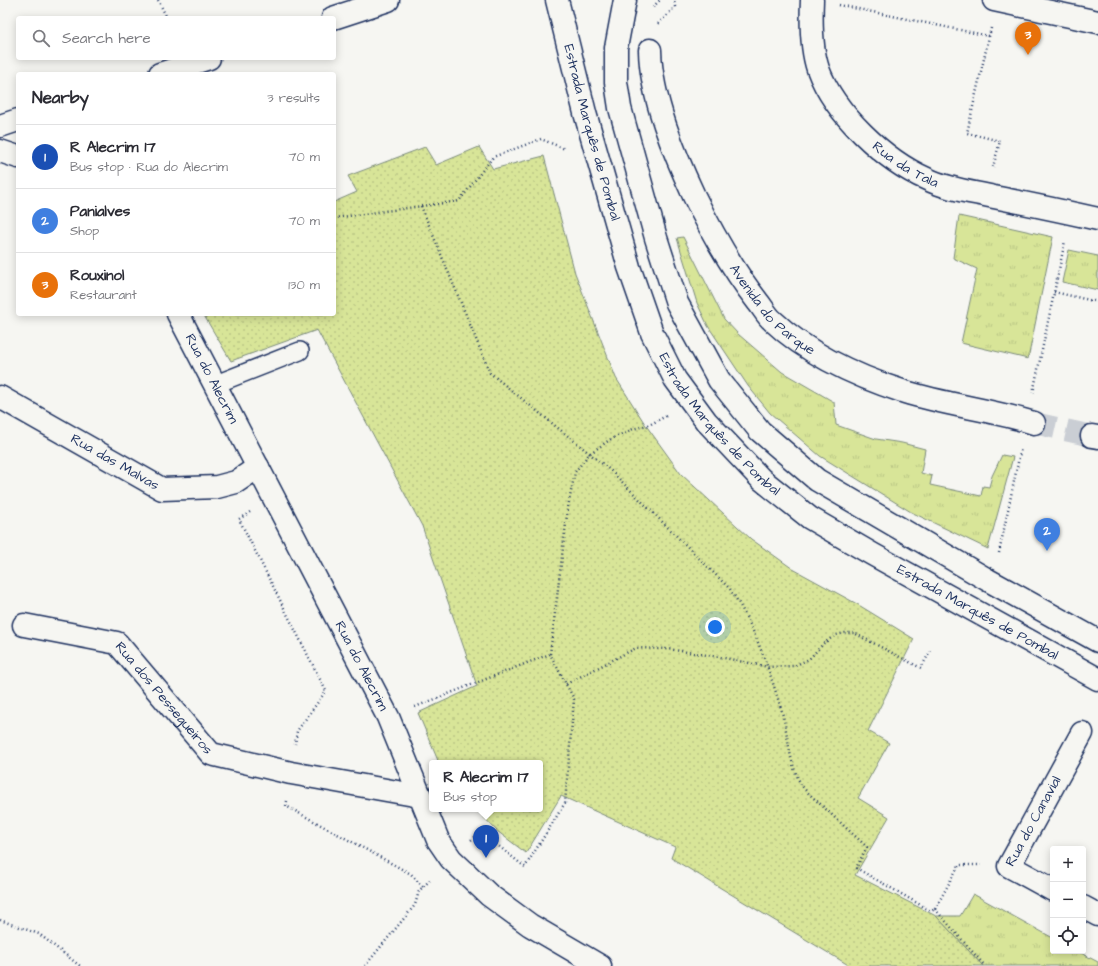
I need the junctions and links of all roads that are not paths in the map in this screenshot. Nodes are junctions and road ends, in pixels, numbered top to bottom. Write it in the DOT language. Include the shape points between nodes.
graph roads {
  1 [pos="388,0"];
  2 [pos="557,0"];
  3 [pos="625,0"];
  4 [pos="996,0"];
  5 [pos="812,1"];
  6 [pos="336,17"];
  7 [pos="1098,22"];
  8 [pos="650,50"];
  9 [pos="203,60"];
  10 [pos="167,72"];
  11 [pos="16,121"];
  12 [pos="0,126"];
  13 [pos="0,151"];
  14 [pos="16,156"];
  15 [pos="1098,218"];
  16 [pos="179,316"];
  17 [pos="300,352"];
  18 [pos="216,384"];
  19 [pos="0,397"];
  20 [pos="1030,422"];
  21 [pos="258,467"];
  22 [pos="24,625"];
  23 [pos="1098,641"];
  24 [pos="1098,679"];
  25 [pos="1082,733"];
  26 [pos="420,796"];
  27 [pos="1050,888"];
  28 [pos="1086,909"];
  29 [pos="1098,915"];
  30 [pos="600,966"];
  1 -- 6 [label="street"];
  2 -- 24 [label="street, Estrada Marquês de Pombal" via="629,267 652,333 675,379 706,421 761,479 810,518"];
  3 -- 23 [label="street, Estrada Marquês de Pombal" via="616,48 616,82 620,108 677,303 719,380 760,431 818,480"];
  4 -- 7 [label="street"];
  5 -- 15 [label="street, Rua da Tala" via="814,49 818,69 832,96 870,140 901,166 927,180 962,190"];
  8 -- 20 [label="street, Avenida do Parque" via="650,66 664,121 677,158 704,217 746,286 772,320 803,346 847,370 905,392"];
  9 -- 10 [label="street"];
  11 -- 12 [label="street"];
  13 -- 14 [label="street"];
  16 -- 18 [label="street, Rua do Alecrim"];
  17 -- 18 [label="lane"];
  18 -- 21 [label="street, Rua do Alecrim"];
  19 -- 21 [label="street, Rua das Malvas" via="162,489 217,487 236,482"];
  21 -- 26 [label="street, Rua do Alecrim" via="388,717"];
  22 -- 26 [label="street, Rua dos Pessegueiros" via="117,643 211,754 291,773"];
  25 -- 27 [label="street, Rua do Canavial" via="1009,866"];
  26 -- 30 [label="street, Rua do Alecrim" via="438,840 451,859 489,895 530,925"];
  28 -- 29 [label="street"];
}
